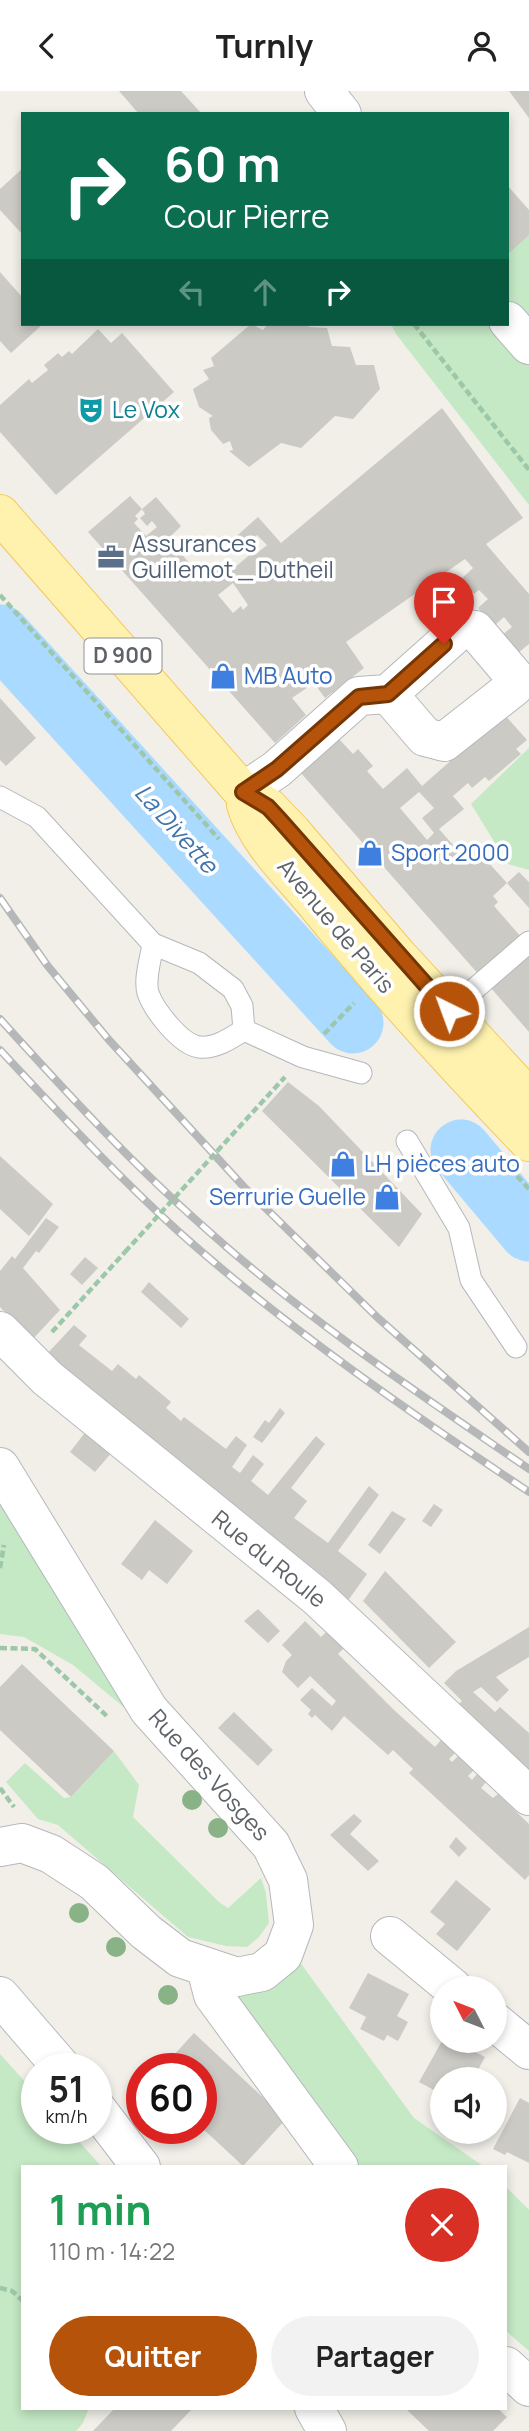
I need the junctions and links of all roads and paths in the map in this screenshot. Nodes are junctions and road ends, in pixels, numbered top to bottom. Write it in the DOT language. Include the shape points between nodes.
graph roads {
  1 [pos="324,91"];
  2 [pos="340,112"];
  3 [pos="509,322"];
  4 [pos="416,326"];
  5 [pos="529,345"];
  6 [pos="529,470"];
  7 [pos="1,517"];
  8 [pos="388,694"];
  9 [pos="243,792"];
  10 [pos="0,797"];
  11 [pos="529,942"];
  12 [pos="153,944"];
  13 [pos="360,997"];
  14 [pos="449,1011"];
  15 [pos="244,1030"];
  16 [pos="327,1031"];
  17 [pos="361,1073"];
  18 [pos="274,1089"];
  19 [pos="529,1098"];
  20 [pos="407,1141"];
  21 [pos="529,1142"];
  22 [pos="0,1331"];
  23 [pos="516,1347"];
  24 [pos="27,1359"];
  25 [pos="4,1481"];
  26 [pos="2,1537"];
  27 [pos="0,1568"];
  28 [pos="0,1648"];
  29 [pos="113,1721"];
  30 [pos="529,1796"];
  31 [pos="0,1847"];
  32 [pos="390,1936"];
  33 [pos="206,1968"];
  34 [pos="438,1976"];
  35 [pos="0,1996"];
  36 [pos="508,2033"];
  37 [pos="529,2050"];
  38 [pos="50,2053"];
  39 [pos="112,2129"];
  40 [pos="139,2165"];
  41 [pos="338,2165"];
  42 [pos="0,2288"];
  43 [pos="21,2299"];
  44 [pos="507,2367"];
  45 [pos="529,2387"];
  46 [pos="315,2410"];
  47 [pos="327,2431"];
  1 -- 2 [label="street"];
  3 -- 5 [label="street"];
  4 -- 6 [label="path"];
  7 -- 9 [label="main road, Avenue de Paris / D 900"];
  8 -- 9 [label="street" via="359,697 277,769"];
  9 -- 14 [label="main road, Avenue de Paris / D 900" via="268,807"];
  9 -- 21 [label="main road, Avenue de Paris / D 900" via="250,818 269,847 353,949"];
  10 -- 12 [label="lane" via="37,817"];
  11 -- 14 [label="lane"];
  12 -- 15 [label="lane" via="199,963 233,989 242,1006"];
  12 -- 15 [label="lane" via="148,992 178,1036 198,1047 222,1044"];
  13 -- 16 [label="path"];
  14 -- 19 [label="main road, Avenue de Paris / D 900"];
  15 -- 17 [label="lane" via="303,1057"];
  18 -- 24 [label="path, bridge"];
  20 -- 23 [label="lane" via="459,1228 471,1280"];
  22 -- 24 [label="street, Rue du Roule"];
  24 -- 30 [label="street, Rue du Roule" via="317,1597"];
  25 -- 33 [label="street, Rue des Vosges" via="149,1710 245,1813 271,1845 288,1880 294,1926 283,1955 262,1972 237,1977"];
  26 -- 27 [label="path" via="5,1547"];
  28 -- 29 [label="path" via="35,1649"];
  31 -- 33 [label="street, Rue des Vosges" via="22,1843 51,1854 94,1882 180,1958"];
  32 -- 34 [label="street"];
  33 -- 41 [label="street" via="213,1995"];
  35 -- 38 [label="street"];
  36 -- 37 [label="street"];
  39 -- 40 [label="street"];
  42 -- 43 [label="path"];
  44 -- 45 [label="street"];
  46 -- 47 [label="street"];
}
